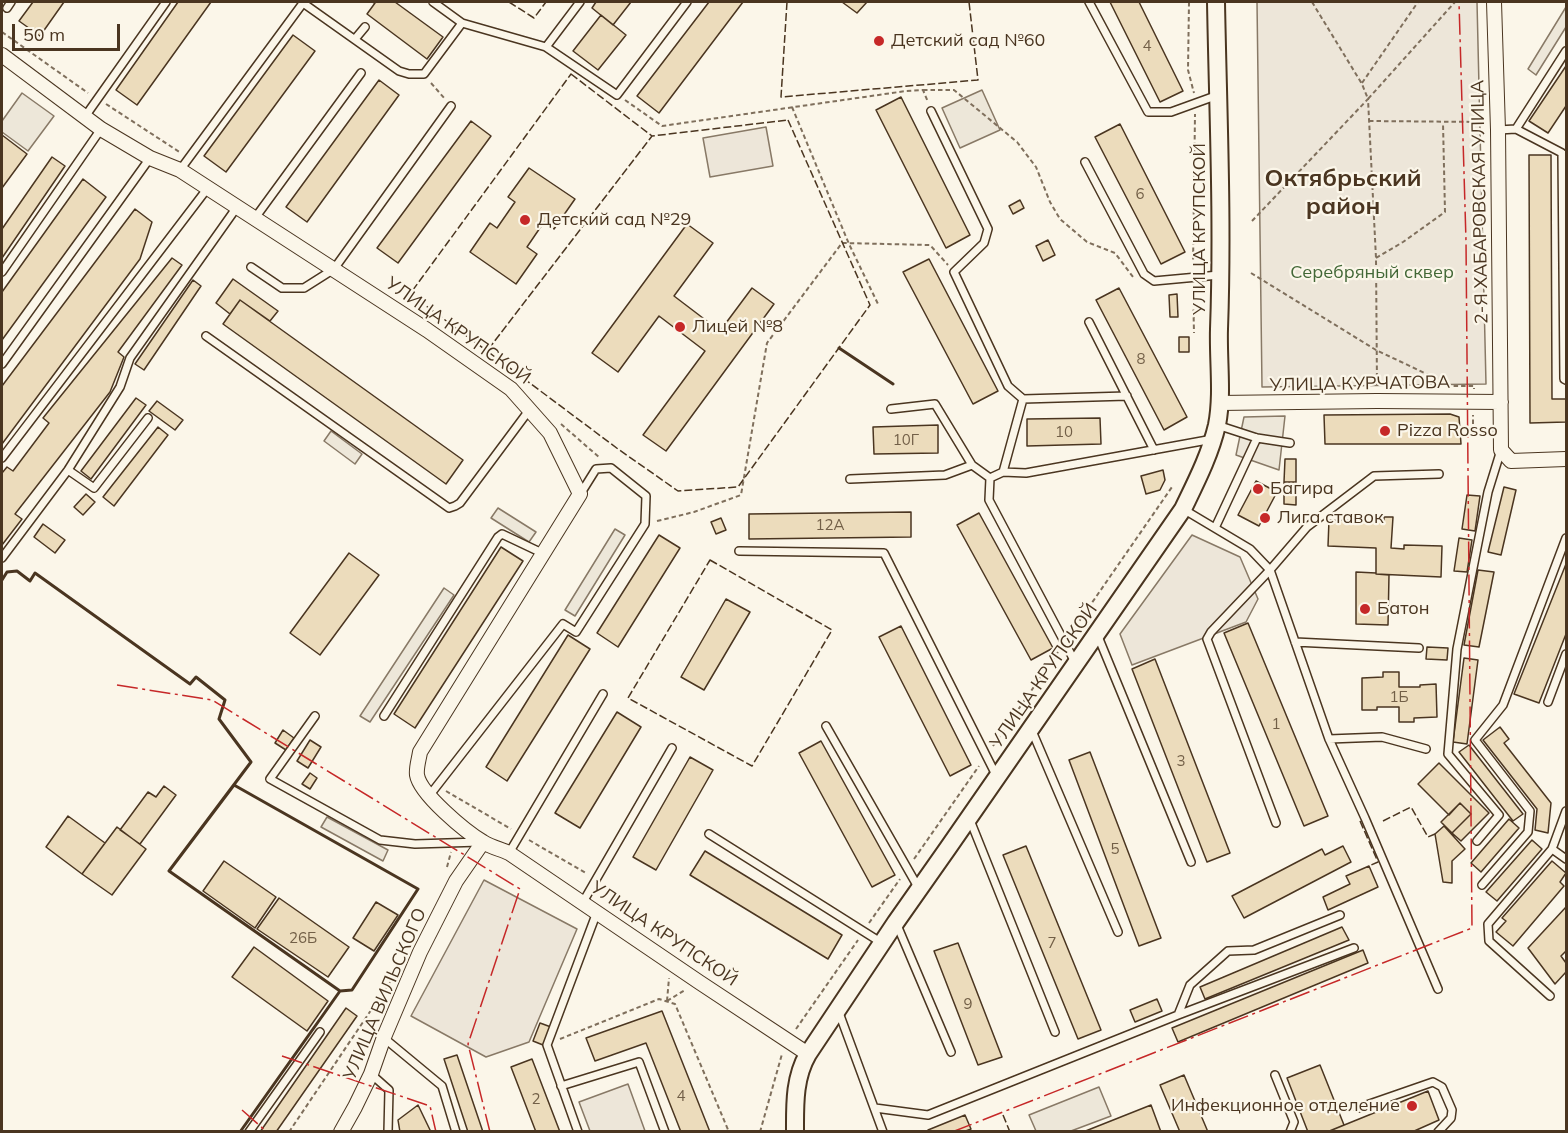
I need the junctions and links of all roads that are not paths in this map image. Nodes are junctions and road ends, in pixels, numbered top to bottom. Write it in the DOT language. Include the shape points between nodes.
graph roads {
  1 [pos="166,2"];
  2 [pos="303,2"];
  3 [pos="433,2"];
  4 [pos="580,2"];
  5 [pos="687,2"];
  6 [pos="1089,2"];
  7 [pos="1216,2"];
  8 [pos="1494,2"];
  9 [pos="462,23"];
  10 [pos="365,27"];
  11 [pos="355,39"];
  12 [pos="546,47"];
  13 [pos="1566,51"];
  14 [pos="2,55"];
  15 [pos="361,73"];
  16 [pos="1218,95"];
  17 [pos="451,106"];
  18 [pos="931,111"];
  19 [pos="84,118"];
  20 [pos="1498,126"];
  21 [pos="101,129"];
  22 [pos="1516,129"];
  23 [pos="150,158"];
  24 [pos="1085,162"];
  25 [pos="180,170"];
  26 [pos="207,189"];
  27 [pos="237,207"];
  28 [pos="255,218"];
  29 [pos="251,267"];
  30 [pos="334,269"];
  31 [pos="2,272"];
  32 [pos="1221,275"];
  33 [pos="1564,276"];
  34 [pos="1089,322"];
  35 [pos="206,336"];
  36 [pos="2,364"];
  37 [pos="1566,380"];
  38 [pos="1127,396"];
  39 [pos="1023,399"];
  40 [pos="1501,402"];
  41 [pos="1220,403"];
  42 [pos="530,409"];
  43 [pos="891,410"];
  44 [pos="148,418"];
  45 [pos="1215,432"];
  46 [pos="1257,438"];
  47 [pos="1290,443"];
  48 [pos="1154,450"];
  49 [pos="1501,450"];
  50 [pos="2,458"];
  51 [pos="1566,459"];
  52 [pos="972,465"];
  53 [pos="68,470"];
  54 [pos="1003,472"];
  55 [pos="1438,474"];
  56 [pos="990,478"];
  57 [pos="850,479"];
  58 [pos="580,494"];
  59 [pos="1183,509"];
  60 [pos="1215,528"];
  61 [pos="1566,538"];
  62 [pos="739,552"];
  63 [pos="542,553"];
  64 [pos="2,558"];
  65 [pos="1270,570"];
  66 [pos="1097,634"];
  67 [pos="1295,642"];
  68 [pos="1419,648"];
  69 [pos="1566,654"];
  70 [pos="1076,664"];
  71 [pos="603,694"];
  72 [pos="1548,702"];
  73 [pos="315,716"];
  74 [pos="384,716"];
  75 [pos="826,726"];
  76 [pos="1031,728"];
  77 [pos="1329,739"];
  78 [pos="672,748"];
  79 [pos="1426,749"];
  80 [pos="998,777"];
  81 [pos="429,796"];
  82 [pos="1566,812"];
  83 [pos="969,818"];
  84 [pos="1276,823"];
  85 [pos="709,834"];
  86 [pos="1477,841"];
  87 [pos="483,842"];
  88 [pos="1552,849"];
  89 [pos="509,853"];
  90 [pos="1566,859"];
  91 [pos="1191,862"];
  92 [pos="1482,885"];
  93 [pos="919,890"];
  94 [pos="583,902"];
  95 [pos="597,912"];
  96 [pos="1340,915"];
  97 [pos="896,922"];
  98 [pos="1118,932"];
  99 [pos="882,943"];
  100 [pos="1354,948"];
  101 [pos="1438,989"];
  102 [pos="1550,996"];
  103 [pos="837,1008"];
  104 [pos="1178,1015"];
  105 [pos="320,1032"];
  106 [pos="1055,1032"];
  107 [pos="384,1038"];
  108 [pos="951,1052"];
  109 [pos="808,1053"];
  110 [pos="371,1074"];
  111 [pos="1275,1075"];
  112 [pos="561,1086"];
  113 [pos="875,1108"];
  114 [pos="1358,1108"];
  115 [pos="249,1131"];
  116 [pos="341,1131"];
  117 [pos="388,1131"];
  118 [pos="456,1131"];
  119 [pos="578,1131"];
  120 [pos="665,1131"];
  121 [pos="795,1131"];
  122 [pos="883,1131"];
  123 [pos="1290,1131"];
  124 [pos="1438,1131"];
  1 -- 19 [label="lane"];
  2 -- 11 [label="lane"];
  2 -- 25 [label="lane"];
  3 -- 9 [label="lane"];
  4 -- 12 [label="lane"];
  5 -- 12 [label="lane" via="617,95"];
  6 -- 16 [label="lane" via="1148,112 1171,112"];
  7 -- 16 [label="street, УЛИЦА КРУПСКОЙ"];
  8 -- 20 [label="street, 2-Я ХАБАРОВСКАЯ УЛИЦА"];
  9 -- 11 [label="lane" via="424,74 399,71"];
  9 -- 12 [label="lane"];
  10 -- 11 [label="lane"];
  13 -- 22 [label="lane"];
  14 -- 19 [label="street, УЛИЦА КРУПСКОЙ"];
  15 -- 28 [label="lane"];
  16 -- 32 [label="street, УЛИЦА КРУПСКОЙ"];
  17 -- 30 [label="lane"];
  18 -- 39 [label="lane" via="988,229 984,243 954,272 1008,386"];
  19 -- 21 [label="street, УЛИЦА КРУПСКОЙ"];
  20 -- 22 [label="lane"];
  20 -- 40 [label="street, 2-Я ХАБАРОВСКАЯ УЛИЦА"];
  21 -- 23 [label="street, УЛИЦА КРУПСКОЙ"];
  21 -- 31 [label="lane"];
  22 -- 33 [label="lane" via="1562,153"];
  23 -- 25 [label="street, УЛИЦА КРУПСКОЙ"];
  23 -- 36 [label="lane"];
  24 -- 32 [label="lane" via="1144,274 1154,281"];
  25 -- 26 [label="street, УЛИЦА КРУПСКОЙ"];
  26 -- 27 [label="street, УЛИЦА КРУПСКОЙ"];
  26 -- 50 [label="lane"];
  27 -- 28 [label="street, УЛИЦА КРУПСКОЙ"];
  27 -- 53 [label="lane" via="130,358 120,387"];
  28 -- 30 [label="street, УЛИЦА КРУПСКОЙ"];
  29 -- 30 [label="lane" via="282,288 304,288"];
  30 -- 42 [label="street, УЛИЦА КРУПСКОЙ" via="511,389"];
  32 -- 41 [label="street, УЛИЦА КРУПСКОЙ"];
  33 -- 37 [label="lane"];
  34 -- 38 [label="lane"];
  35 -- 42 [label="lane" via="449,508 460,503"];
  38 -- 39 [label="lane"];
  38 -- 48 [label="lane"];
  39 -- 54 [label="lane"];
  40 -- 41 [label="street, УЛИЦА КУРЧАТОВА"];
  40 -- 49 [label="street, 2-Я ХАБАРОВСКАЯ УЛИЦА"];
  41 -- 45 [label="street, УЛИЦА КРУПСКОЙ"];
  42 -- 58 [label="street, УЛИЦА КРУПСКОЙ" via="550,433"];
  43 -- 52 [label="lane" via="935,404"];
  44 -- 53 [label="lane" via="94,488"];
  45 -- 46 [label="lane"];
  45 -- 48 [label="lane"];
  45 -- 59 [label="street, УЛИЦА КРУПСКОЙ" via="1201,474"];
  46 -- 47 [label="lane"];
  46 -- 60 [label="lane"];
  48 -- 54 [label="lane" via="1026,473"];
  49 -- 51 [label="street" via="1511,461"];
  49 -- 86 [label="lane" via="1488,492 1457,649 1448,754 1499,815"];
  52 -- 56 [label="lane"];
  52 -- 57 [label="lane" via="945,475"];
  53 -- 64 [label="lane"];
  54 -- 56 [label="lane"];
  55 -- 65 [label="lane" via="1374,476 1307,527"];
  56 -- 70 [label="lane" via="988,500"];
  58 -- 63 [label="street, УЛИЦА КРУПСКОЙ"];
  58 -- 81 [label="lane" via="596,469 611,468 646,496 645,524 576,632 563,624"];
  59 -- 60 [label="lane"];
  59 -- 66 [label="street, УЛИЦА КРУПСКОЙ"];
  60 -- 65 [label="lane" via="1250,549"];
  61 -- 92 [label="lane" via="1503,705 1475,740 1530,811 1528,832"];
  62 -- 80 [label="lane" via="884,553"];
  63 -- 74 [label="lane" via="502,534 498,537"];
  63 -- 81 [label="street, УЛИЦА КРУПСКОЙ" via="420,752 417,775"];
  65 -- 67 [label="lane"];
  65 -- 84 [label="lane" via="1207,639"];
  66 -- 70 [label="street, УЛИЦА КРУПСКОЙ"];
  66 -- 91 [label="lane"];
  67 -- 68 [label="lane"];
  67 -- 77 [label="lane"];
  69 -- 72 [label="lane"];
  70 -- 76 [label="street, УЛИЦА КРУПСКОЙ"];
  71 -- 89 [label="lane"];
  73 -- 87 [label="lane" via="270,779 380,840 415,844"];
  75 -- 93 [label="lane"];
  76 -- 80 [label="street, УЛИЦА КРУПСКОЙ"];
  76 -- 98 [label="lane"];
  77 -- 79 [label="lane" via="1382,737"];
  77 -- 101 [label="lane"];
  78 -- 94 [label="lane"];
  80 -- 83 [label="street, УЛИЦА КРУПСКОЙ"];
  81 -- 87 [label="street, УЛИЦА КРУПСКОЙ"];
  82 -- 88 [label="lane"];
  83 -- 93 [label="street, УЛИЦА КРУПСКОЙ"];
  83 -- 106 [label="lane"];
  85 -- 99 [label="lane"];
  87 -- 89 [label="street, УЛИЦА КРУПСКОЙ"];
  87 -- 107 [label="street, УЛИЦА ВИЛЬСКОГО" via="456,881 420,952"];
  88 -- 90 [label="lane"];
  88 -- 102 [label="lane" via="1488,924 1489,941"];
  89 -- 94 [label="street, УЛИЦА КРУПСКОЙ"];
  93 -- 97 [label="street, УЛИЦА КРУПСКОЙ"];
  94 -- 95 [label="street, УЛИЦА КРУПСКОЙ"];
  95 -- 109 [label="street, УЛИЦА КРУПСКОЙ"];
  95 -- 112 [label="lane" via="547,1045"];
  96 -- 104 [label="lane" via="1254,950 1228,951 1190,985"];
  97 -- 99 [label="street, УЛИЦА КРУПСКОЙ"];
  97 -- 108 [label="lane"];
  99 -- 103 [label="street, УЛИЦА КРУПСКОЙ"];
  100 -- 104 [label="lane"];
  103 -- 109 [label="street, УЛИЦА КРУПСКОЙ"];
  103 -- 113 [label="lane"];
  104 -- 113 [label="lane" via="928,1115"];
  105 -- 115 [label="lane"];
  107 -- 110 [label="street, УЛИЦА ВИЛЬСКОГО"];
  107 -- 118 [label="lane" via="442,1086"];
  109 -- 121 [label="street" via="798,1078"];
  110 -- 116 [label="street, УЛИЦА ВИЛЬСКОГО"];
  110 -- 117 [label="lane" via="388,1090"];
  111 -- 123 [label="lane" via="1294,1122"];
  112 -- 119 [label="lane"];
  112 -- 120 [label="lane" via="639,1062"];
  113 -- 122 [label="lane"];
  114 -- 124 [label="lane" via="1433,1082 1442,1088 1452,1110 1451,1118"];
}
